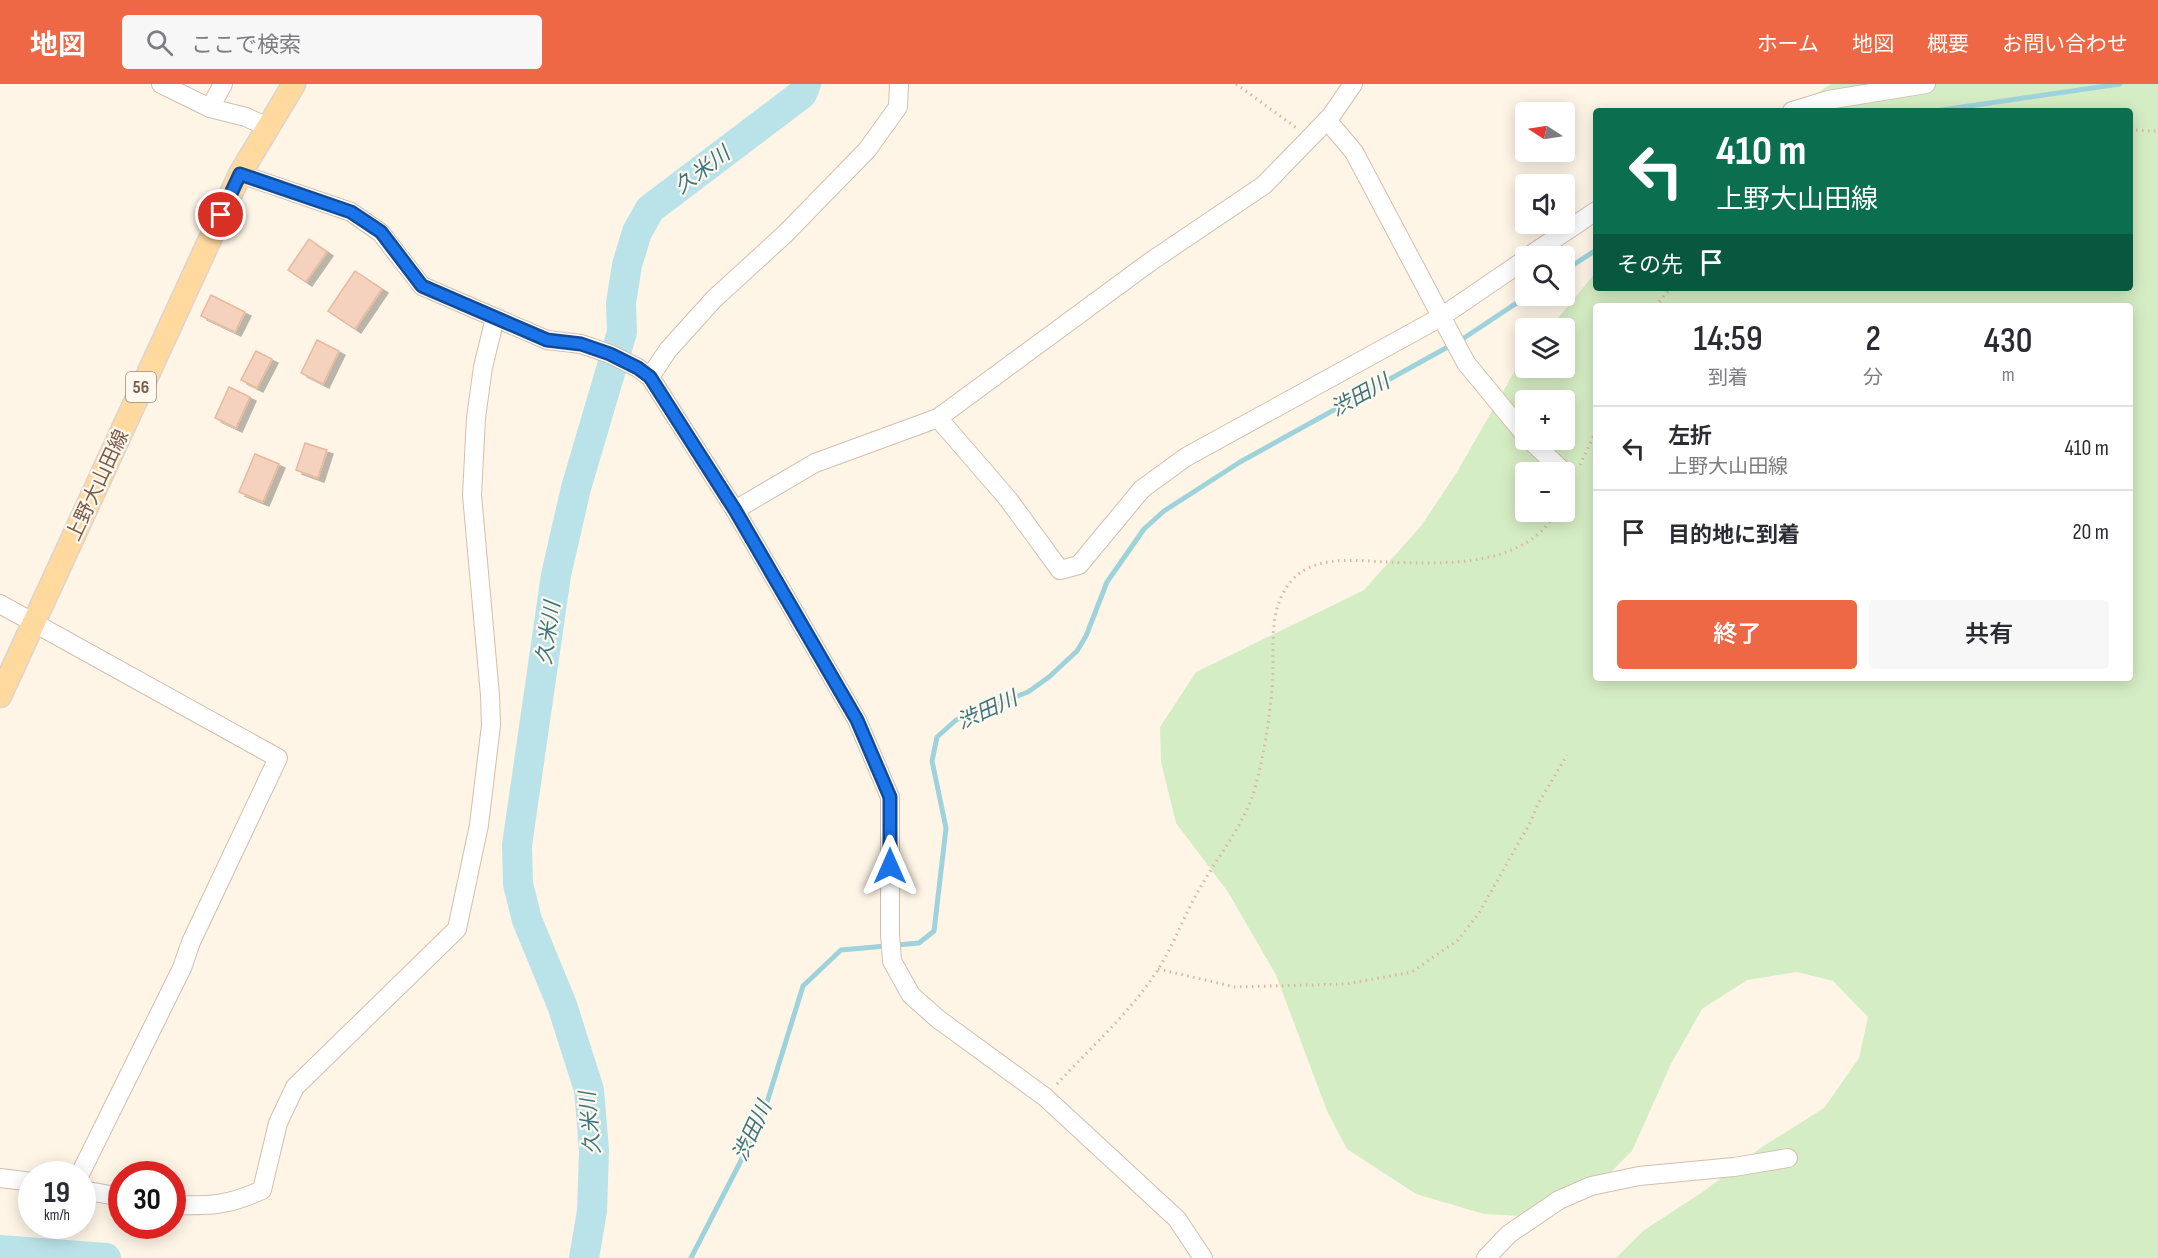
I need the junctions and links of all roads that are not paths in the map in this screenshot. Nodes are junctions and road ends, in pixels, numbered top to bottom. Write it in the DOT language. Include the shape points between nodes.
graph roads {
  1 [pos="161,84"];
  2 [pos="223,84"];
  3 [pos="294,84"];
  4 [pos="900,84"];
  5 [pos="1353,84"];
  6 [pos="1926,84"];
  7 [pos="210,108"];
  8 [pos="1802,108"];
  9 [pos="1327,120"];
  10 [pos="267,127"];
  11 [pos="240,174"];
  12 [pos="1593,213"];
  13 [pos="1544,246"];
  14 [pos="1515,267"];
  15 [pos="495,318"];
  16 [pos="1444,322"];
  17 [pos="644,372"];
  18 [pos="938,418"];
  19 [pos="1515,422"];
  20 [pos="1540,450"];
  21 [pos="1553,462"];
  22 [pos="735,510"];
  23 [pos="0,604"];
  24 [pos="33,624"];
  25 [pos="0,696"];
  26 [pos="1788,1158"];
  27 [pos="86,1161"];
  28 [pos="0,1178"];
  29 [pos="18,1180"];
  30 [pos="186,1205"];
  31 [pos="1203,1258"];
  32 [pos="1486,1258"];
  1 -- 7 [label="street"];
  2 -- 7 [label="street"];
  3 -- 10 [label="main road, 上野大山田線 / 56"];
  4 -- 17 [label="street" via="898,107 867,150"];
  5 -- 9 [label="street"];
  6 -- 8 [label="street"];
  7 -- 10 [label="street"];
  9 -- 16 [label="street" via="1354,152"];
  9 -- 18 [label="street" via="1264,185 1150,262"];
  10 -- 11 [label="main road, 上野大山田線 / 56"];
  11 -- 15 [label="street" via="351,212 381,232 422,286"];
  11 -- 24 [label="main road, 上野大山田線 / 56"];
  12 -- 13 [label="street"];
  14 -- 16 [label="street"];
  15 -- 17 [label="street" via="547,340 581,344"];
  15 -- 30 [label="street" via="476,418 472,495 490,725 479,825 457,929 295,1087 278,1123 262,1190 236,1202"];
  16 -- 18 [label="street" via="1186,457 1142,489 1080,565 1060,570 1008,499"];
  16 -- 19 [label="street" via="1466,363"];
  17 -- 22 [label="street"];
  18 -- 22 [label="street" via="815,463"];
  20 -- 21 [label="street"];
  22 -- 31 [label="street" via="857,720 890,797 892,961 911,995 1045,1097 1177,1219"];
  23 -- 24 [label="street"];
  24 -- 25 [label="main road, 上野大山田線 / 56"];
  24 -- 27 [label="street" via="278,758 182,968"];
  26 -- 32 [label="street" via="1648,1174 1591,1186 1559,1200 1509,1234"];
  28 -- 29 [label="street"];
}
